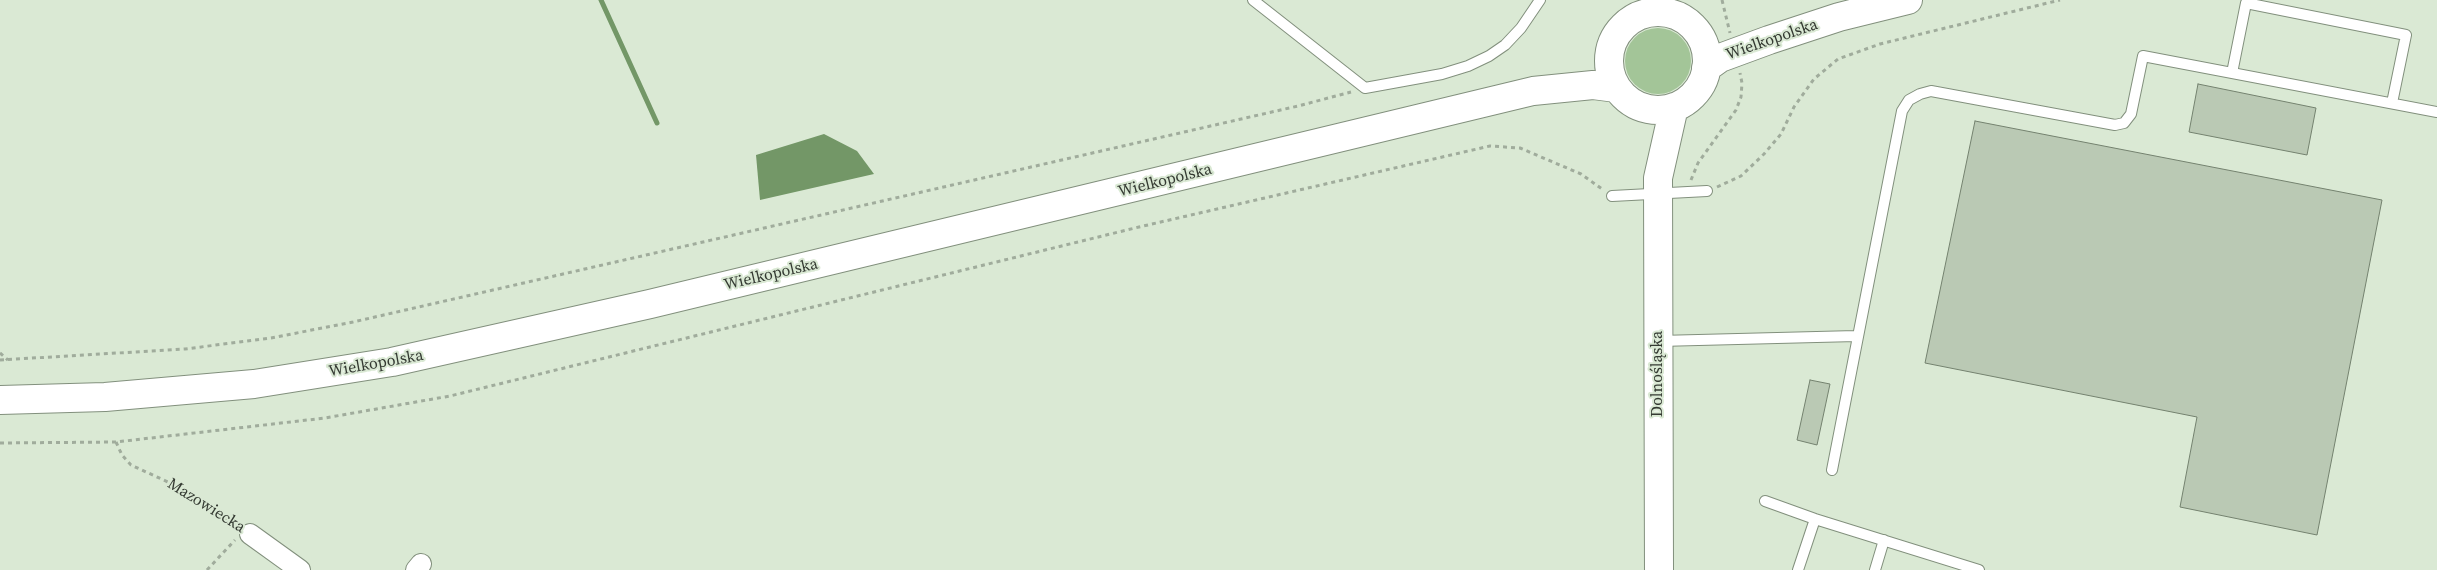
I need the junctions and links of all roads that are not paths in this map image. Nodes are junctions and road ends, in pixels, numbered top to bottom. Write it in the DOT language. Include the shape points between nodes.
graph roads {
  1 [pos="1253,0"];
  2 [pos="1540,0"];
  3 [pos="1908,0"];
  4 [pos="1645,6"];
  5 [pos="1674,8"];
  6 [pos="1699,34"];
  7 [pos="1732,43"];
  8 [pos="1609,52"];
  9 [pos="1706,68"];
  10 [pos="2232,73"];
  11 [pos="1616,88"];
  12 [pos="1533,91"];
  13 [pos="2392,103"];
  14 [pos="1643,108"];
  15 [pos="1674,108"];
  16 [pos="2437,112"];
  17 [pos="1658,187"];
  18 [pos="1707,191"];
  19 [pos="1612,196"];
  20 [pos="1856,336"];
  21 [pos="1658,341"];
  22 [pos="0,400"];
  23 [pos="1832,470"];
  24 [pos="1765,501"];
  25 [pos="1815,519"];
  26 [pos="247,532"];
  27 [pos="1884,540"];
  28 [pos="300,570"];
  29 [pos="1659,570"];
  30 [pos="1798,570"];
  31 [pos="1875,570"];
  32 [pos="1979,570"];
  1 -- 2 [label="lane" via="1365,88 1442,74 1489,56 1522,28"];
  3 -- 7 [label="main road, Wielkopolska"];
  4 -- 5 [label="main road" via="1658,11"];
  4 -- 8 [label="main road" via="1619,30"];
  5 -- 6 [label="main road"];
  6 -- 7 [label="main road, Wielkopolska"];
  6 -- 9 [label="main road" via="1706,48"];
  7 -- 9 [label="main road, Wielkopolska"];
  8 -- 11 [label="main road" via="1610,72"];
  8 -- 12 [label="main road, Wielkopolska" via="1580,70"];
  9 -- 15 [label="main road" via="1698,90"];
  10 -- 13 [label="lane"];
  10 -- 13 [label="lane" via="2246,3 2406,35"];
  10 -- 20 [label="lane" via="2142,56 2131,114 2124,123 2115,125 1932,91 1909,100 1902,111"];
  11 -- 12 [label="main road, Wielkopolska" via="1593,85"];
  11 -- 14 [label="main road"];
  12 -- 22 [label="main road, Wielkopolska" via="660,302 392,362 254,384 105,397"];
  13 -- 16 [label="lane"];
  14 -- 15 [label="main road"];
  14 -- 17 [label="main road, Dolnośląska"];
  15 -- 17 [label="main road, Dolnośląska"];
  17 -- 18 [label="lane" via="1690,193"];
  17 -- 19 [label="lane"];
  17 -- 21 [label="main road, Dolnośląska"];
  20 -- 21 [label="lane"];
  20 -- 23 [label="lane"];
  21 -- 29 [label="main road, Dolnośląska"];
  24 -- 25 [label="lane"];
  25 -- 27 [label="lane"];
  25 -- 30 [label="lane"];
  26 -- 28 [label="street, Mazowiecka"];
  27 -- 31 [label="lane"];
  27 -- 32 [label="lane"];
}
